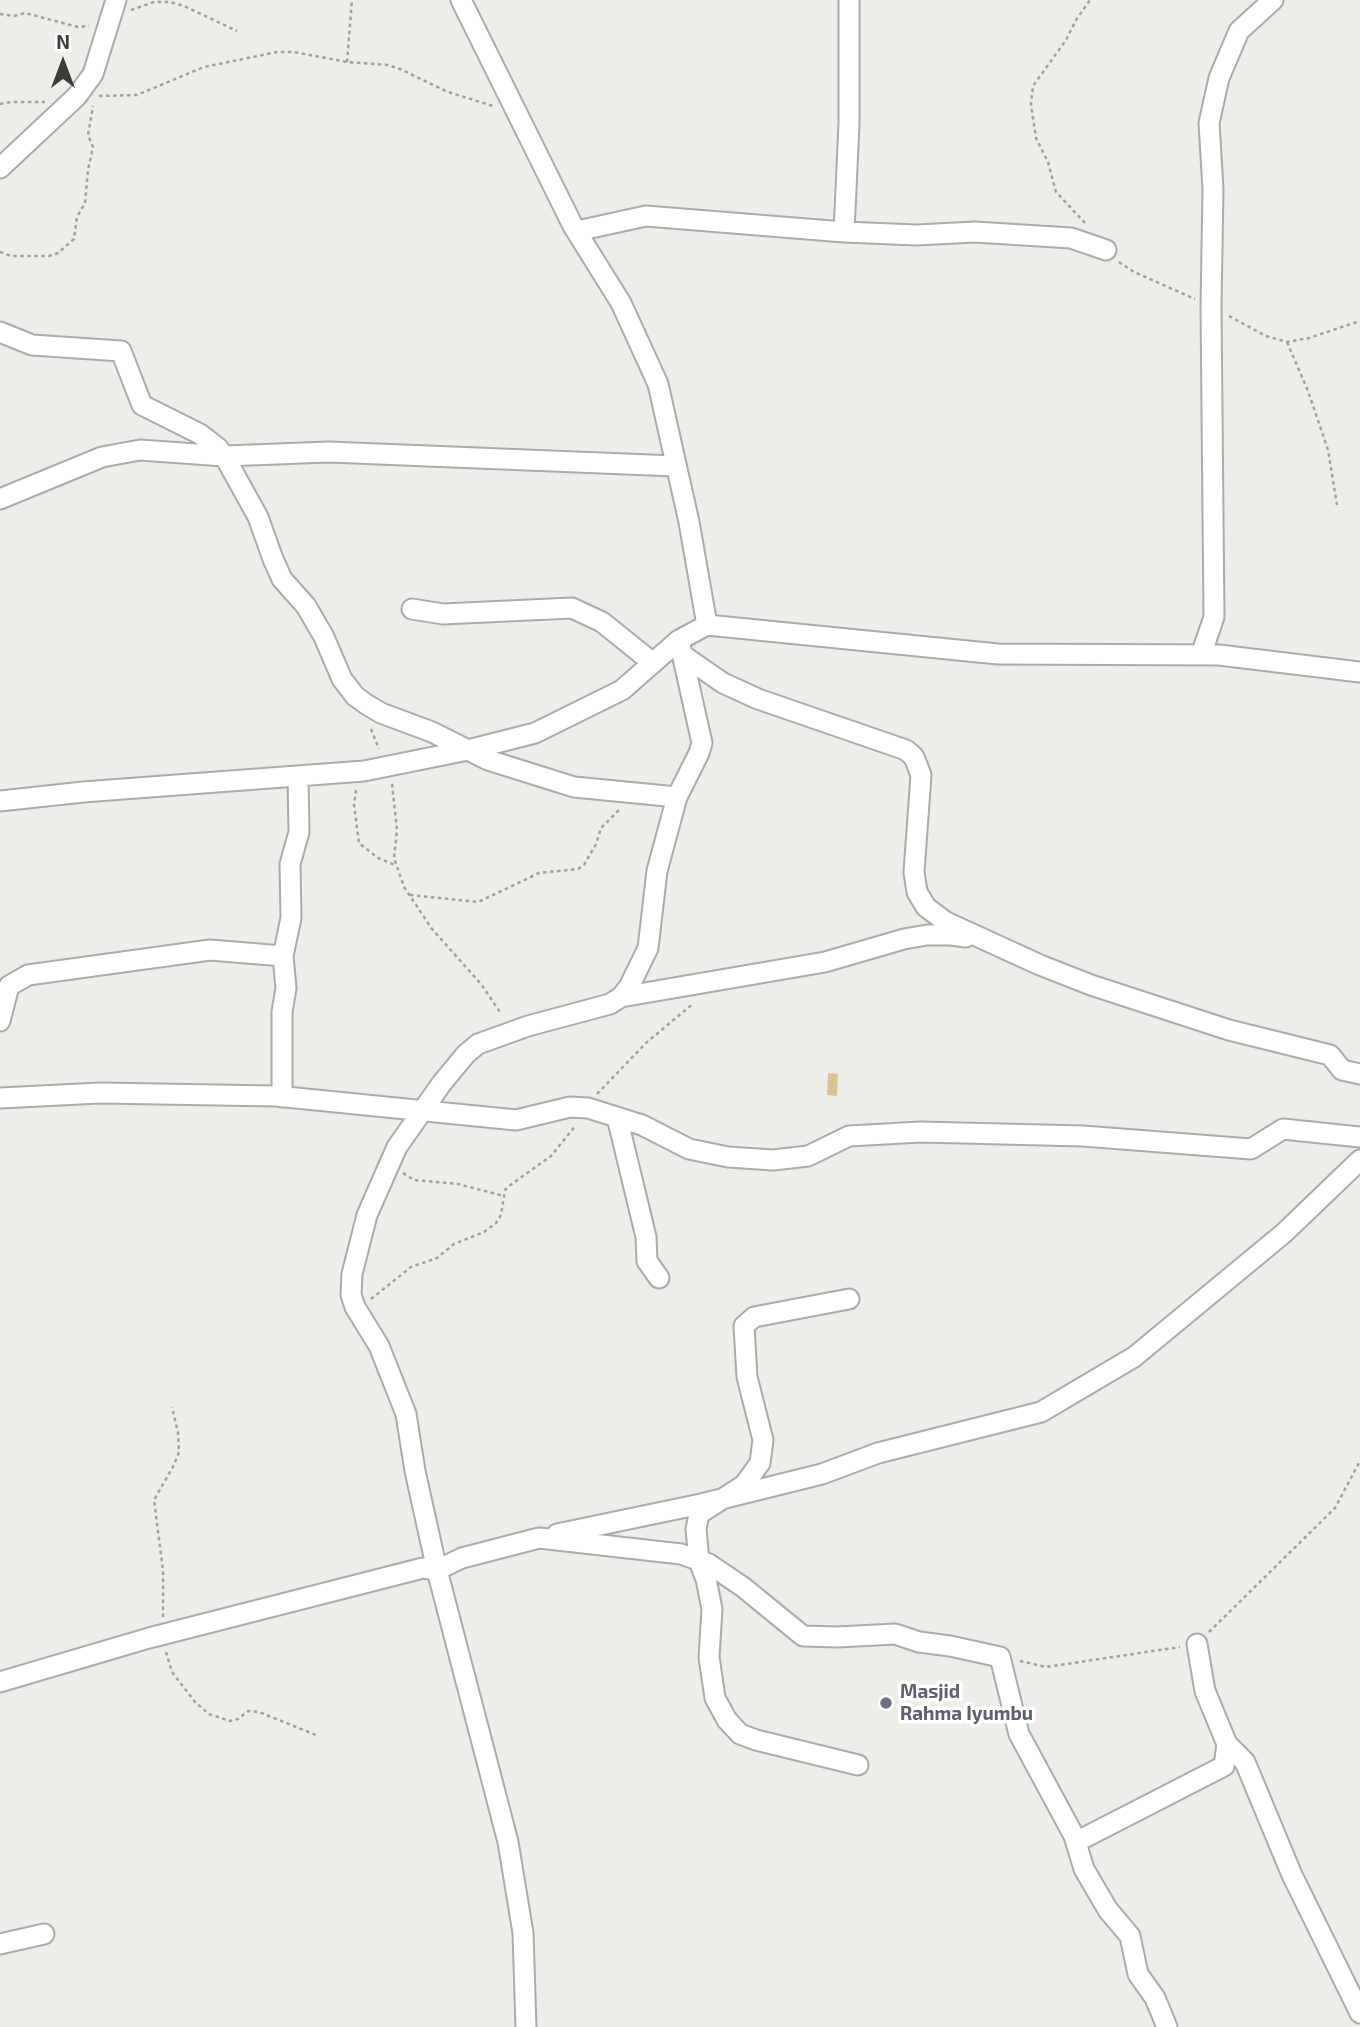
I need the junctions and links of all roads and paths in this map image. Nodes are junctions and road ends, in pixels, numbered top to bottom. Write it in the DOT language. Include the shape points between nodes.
graph roads {
  1 [pos="352,0"];
  2 [pos="461,0"];
  3 [pos="849,0"];
  4 [pos="1090,0"];
  5 [pos="1273,0"];
  6 [pos="114,9"];
  7 [pos="0,14"];
  8 [pos="237,31"];
  9 [pos="348,62"];
  10 [pos="77,96"];
  11 [pos="0,104"];
  12 [pos="516,113"];
  13 [pos="0,168"];
  14 [pos="1087,225"];
  15 [pos="577,231"];
  16 [pos="844,232"];
  17 [pos="1106,250"];
  18 [pos="0,252"];
  19 [pos="0,332"];
  20 [pos="1287,342"];
  21 [pos="224,456"];
  22 [pos="675,466"];
  23 [pos="0,499"];
  24 [pos="1337,505"];
  25 [pos="412,609"];
  26 [pos="707,625"];
  27 [pos="681,648"];
  28 [pos="1201,655"];
  29 [pos="653,663"];
  30 [pos="1360,672"];
  31 [pos="361,701"];
  32 [pos="375,741"];
  33 [pos="468,750"];
  34 [pos="386,766"];
  35 [pos="364,771"];
  36 [pos="298,777"];
  37 [pos="640,793"];
  38 [pos="677,797"];
  39 [pos="0,802"];
  40 [pos="395,865"];
  41 [pos="410,895"];
  42 [pos="986,941"];
  43 [pos="283,956"];
  44 [pos="621,997"];
  45 [pos="698,1000"];
  46 [pos="500,1012"];
  47 [pos="0,1021"];
  48 [pos="1360,1074"];
  49 [pos="282,1097"];
  50 [pos="0,1098"];
  51 [pos="588,1108"];
  52 [pos="422,1111"];
  53 [pos="617,1117"];
  54 [pos="1360,1137"];
  55 [pos="1360,1160"];
  56 [pos="389,1164"];
  57 [pos="503,1196"];
  58 [pos="659,1278"];
  59 [pos="849,1299"];
  60 [pos="355,1307"];
  61 [pos="172,1408"];
  62 [pos="1360,1461"];
  63 [pos="719,1500"];
  64 [pos="539,1538"];
  65 [pos="699,1561"];
  66 [pos="437,1570"];
  67 [pos="164,1635"];
  68 [pos="1197,1644"];
  69 [pos="1000,1657"];
  70 [pos="5,1676"];
  71 [pos="316,1735"];
  72 [pos="1227,1744"];
  73 [pos="858,1765"];
  74 [pos="1076,1842"];
  75 [pos="44,1934"];
  76 [pos="0,1944"];
  77 [pos="1360,2013"];
  78 [pos="526,2027"];
  79 [pos="1167,2027"];
  1 -- 9 [label="path"];
  2 -- 12 [label="street"];
  3 -- 16 [label="street"];
  4 -- 14 [label="path" via="1033,86 1031,104 1036,138 1056,192"];
  5 -- 28 [label="street" via="1239,31 1219,78 1209,122 1214,617"];
  6 -- 7 [label="path" via="94,26 78,27 38,15"];
  6 -- 8 [label="path" via="170,2"];
  6 -- 10 [label="street" via="93,74"];
  9 -- 12 [label="path" via="388,65 448,92"];
  9 -- 18 [label="path" via="277,52 204,67 137,95 95,96 85,204 77,217 74,239 49,256"];
  10 -- 11 [label="path" via="64,103"];
  10 -- 13 [label="street"];
  12 -- 15 [label="street"];
  15 -- 16 [label="street" via="646,216"];
  15 -- 22 [label="street" via="621,303 658,384"];
  16 -- 17 [label="street" via="1071,238"];
  19 -- 21 [label="street" via="32,345 121,351 142,405 200,434"];
  20 -- 24 [label="path" via="1328,450"];
  21 -- 22 [label="street" via="329,452"];
  21 -- 23 [label="street" via="140,450 102,457"];
  21 -- 31 [label="street" via="258,517 282,579 306,607 342,679"];
  22 -- 26 [label="street"];
  25 -- 29 [label="street" via="443,614 572,608 602,622"];
  26 -- 27 [label="street"];
  26 -- 28 [label="street" via="998,654"];
  27 -- 29 [label="street"];
  27 -- 38 [label="street" via="702,743"];
  27 -- 42 [label="street" via="723,683 906,750 914,757 921,775 914,872 917,892 926,907 946,922"];
  28 -- 30 [label="street"];
  29 -- 33 [label="street" via="622,690 535,733"];
  31 -- 32 [label="path"];
  31 -- 33 [label="street"];
  32 -- 34 [label="path"];
  32 -- 35 [label="path"];
  33 -- 34 [label="street"];
  33 -- 37 [label="street" via="574,787"];
  34 -- 35 [label="street"];
  34 -- 40 [label="path" via="396,803"];
  35 -- 36 [label="street"];
  35 -- 40 [label="path" via="354,805 359,843"];
  36 -- 39 [label="street"];
  36 -- 43 [label="street" via="299,832 290,864 291,918"];
  37 -- 38 [label="street"];
  37 -- 41 [label="path" via="601,828 578,869 539,873 478,902"];
  38 -- 44 [label="street" via="657,871 648,948"];
  40 -- 41 [label="path"];
  41 -- 46 [label="path"];
  42 -- 44 [label="street" via="927,935 825,962"];
  42 -- 48 [label="street" via="1104,989 1229,1030 1330,1055 1342,1069"];
  43 -- 47 [label="street" via="210,950 28,975 9,986"];
  43 -- 49 [label="street"];
  44 -- 52 [label="street" via="478,1044"];
  45 -- 51 [label="path" via="647,1042"];
  49 -- 50 [label="street" via="100,1093"];
  49 -- 52 [label="street"];
  51 -- 52 [label="street" via="570,1107 516,1120"];
  51 -- 53 [label="street"];
  51 -- 57 [label="path" via="551,1156 509,1186"];
  52 -- 56 [label="street"];
  53 -- 54 [label="street" via="689,1149 773,1160 808,1156 849,1136 921,1132 1083,1136 1251,1149 1283,1129"];
  53 -- 58 [label="street" via="646,1237 647,1261"];
  55 -- 63 [label="street" via="1284,1233 1135,1357 1041,1412"];
  56 -- 57 [label="path" via="414,1180 466,1185"];
  56 -- 60 [label="street" via="367,1215 352,1274"];
  57 -- 60 [label="path" via="501,1215 485,1232 411,1267"];
  59 -- 63 [label="street" via="754,1317 744,1326 747,1377 763,1440 760,1463 744,1485"];
  60 -- 66 [label="street" via="379,1346 407,1414"];
  61 -- 67 [label="path" via="179,1452 154,1500 163,1570"];
  62 -- 68 [label="path" via="1335,1508"];
  63 -- 64 [label="street"];
  63 -- 65 [label="street" via="699,1514"];
  64 -- 65 [label="street" via="681,1554"];
  64 -- 66 [label="street" via="462,1558"];
  65 -- 69 [label="street" via="743,1587 803,1636 895,1634"];
  65 -- 73 [label="street" via="712,1609 709,1657 715,1698 727,1720 740,1734 756,1740"];
  66 -- 67 [label="street" via="423,1568"];
  66 -- 78 [label="street" via="508,1842 523,1933"];
  67 -- 70 [label="street"];
  67 -- 71 [label="path" via="172,1672 209,1714 230,1721 248,1711 259,1712"];
  68 -- 69 [label="path" via="1046,1667"];
  68 -- 72 [label="street" via="1205,1692"];
  69 -- 74 [label="street" via="1019,1734"];
  72 -- 74 [label="street" via="1224,1766"];
  72 -- 77 [label="street" via="1245,1762 1292,1875"];
  74 -- 79 [label="street" via="1084,1869 1130,1936 1138,1974"];
  75 -- 76 [label="street"];
}
